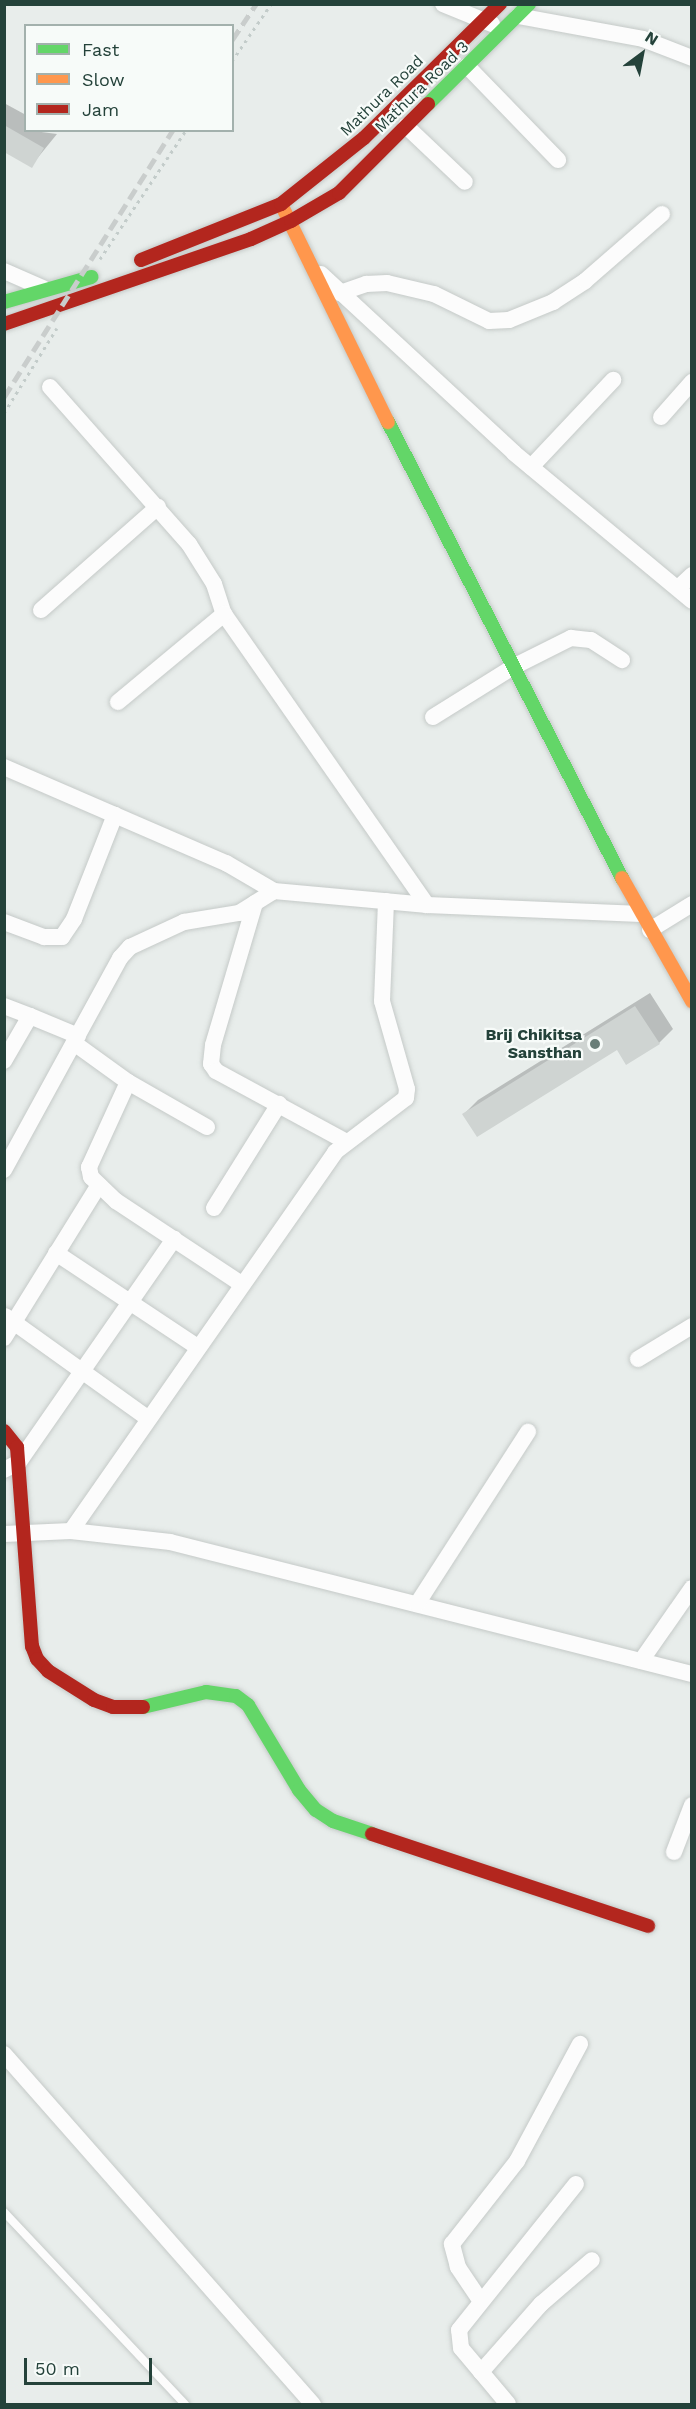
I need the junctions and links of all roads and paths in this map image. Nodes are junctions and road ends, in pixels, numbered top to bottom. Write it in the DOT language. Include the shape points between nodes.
graph roads {
  1 [pos="270,4"];
  2 [pos="443,4"];
  3 [pos="500,4"];
  4 [pos="524,10"];
  5 [pos="484,21"];
  6 [pos="505,29"];
  7 [pos="234,58"];
  8 [pos="692,58"];
  9 [pos="466,66"];
  10 [pos="405,126"];
  11 [pos="185,132"];
  12 [pos="558,160"];
  13 [pos="465,182"];
  14 [pos="281,204"];
  15 [pos="662,214"];
  16 [pos="291,221"];
  17 [pos="305,259"];
  18 [pos="129,264"];
  19 [pos="4,271"];
  20 [pos="108,271"];
  21 [pos="87,279"];
  22 [pos="43,288"];
  23 [pos="340,293"];
  24 [pos="4,302"];
  25 [pos="4,324"];
  26 [pos="59,325"];
  27 [pos="613,380"];
  28 [pos="692,382"];
  29 [pos="50,387"];
  30 [pos="4,413"];
  31 [pos="661,417"];
  32 [pos="531,467"];
  33 [pos="158,507"];
  34 [pos="692,575"];
  35 [pos="678,588"];
  36 [pos="692,601"];
  37 [pos="41,610"];
  38 [pos="224,614"];
  39 [pos="622,660"];
  40 [pos="513,667"];
  41 [pos="118,702"];
  42 [pos="433,717"];
  43 [pos="4,767"];
  44 [pos="115,815"];
  45 [pos="274,891"];
  46 [pos="386,901"];
  47 [pos="255,903"];
  48 [pos="427,904"];
  49 [pos="692,904"];
  50 [pos="641,914"];
  51 [pos="4,922"];
  52 [pos="650,930"];
  53 [pos="692,1001"];
  54 [pos="4,1006"];
  55 [pos="30,1016"];
  56 [pos="76,1040"];
  57 [pos="4,1061"];
  58 [pos="128,1082"];
  59 [pos="279,1104"];
  60 [pos="207,1127"];
  61 [pos="345,1141"];
  62 [pos="4,1170"];
  63 [pos="99,1185"];
  64 [pos="214,1208"];
  65 [pos="174,1239"];
  66 [pos="56,1253"];
  67 [pos="240,1283"];
  68 [pos="130,1301"];
  69 [pos="9,1319"];
  70 [pos="692,1326"];
  71 [pos="4,1338"];
  72 [pos="196,1346"];
  73 [pos="638,1359"];
  74 [pos="82,1370"];
  75 [pos="146,1418"];
  76 [pos="4,1431"];
  77 [pos="528,1432"];
  78 [pos="12,1466"];
  79 [pos="71,1531"];
  80 [pos="25,1533"];
  81 [pos="4,1534"];
  82 [pos="692,1588"];
  83 [pos="417,1604"];
  84 [pos="641,1661"];
  85 [pos="692,1674"];
  86 [pos="692,1805"];
  87 [pos="674,1852"];
  88 [pos="648,1926"];
  89 [pos="580,2044"];
  90 [pos="4,2054"];
  91 [pos="576,2184"];
  92 [pos="4,2212"];
  93 [pos="592,2260"];
  94 [pos="480,2300"];
  95 [pos="481,2372"];
  96 [pos="185,2404"];
  97 [pos="313,2404"];
  98 [pos="507,2404"];
  1 -- 7 [label="path"];
  2 -- 5 [label="street"];
  3 -- 5 [label="street, Mathura Road"];
  4 -- 6 [label="street, Mathura Road 3"];
  4 -- 8 [label="street" via="643,39"];
  5 -- 6 [label="street"];
  5 -- 14 [label="street, Mathura Road" via="364,138"];
  6 -- 9 [label="street, Mathura Road 3"];
  9 -- 10 [label="street, Mathura Road 3"];
  9 -- 12 [label="street"];
  10 -- 13 [label="street"];
  10 -- 16 [label="street, Mathura Road 3" via="339,193"];
  11 -- 21 [label="path"];
  14 -- 16 [label="street"];
  14 -- 18 [label="street, Mathura Road"];
  15 -- 23 [label="street" via="585,281 553,302 509,320 489,321 434,294 387,284 366,284"];
  16 -- 17 [label="street"];
  16 -- 25 [label="street" via="204,257 66,300"];
  17 -- 23 [label="street"];
  17 -- 40 [label="street"];
  19 -- 22 [label="street"];
  20 -- 21 [label="street"];
  21 -- 22 [label="street"];
  22 -- 24 [label="street"];
  23 -- 32 [label="street"];
  26 -- 30 [label="path"];
  27 -- 32 [label="street"];
  28 -- 31 [label="street"];
  29 -- 33 [label="street"];
  32 -- 35 [label="street"];
  33 -- 37 [label="street"];
  33 -- 38 [label="street" via="202,564"];
  34 -- 35 [label="street"];
  35 -- 36 [label="street"];
  38 -- 41 [label="street"];
  38 -- 48 [label="street"];
  39 -- 40 [label="street" via="582,637 571,638"];
  40 -- 42 [label="street"];
  40 -- 50 [label="street"];
  43 -- 44 [label="street"];
  44 -- 45 [label="street" via="226,863"];
  44 -- 51 [label="street" via="74,919 62,937 44,937"];
  45 -- 46 [label="street"];
  45 -- 47 [label="street"];
  46 -- 48 [label="street"];
  46 -- 61 [label="street" via="382,1001 407,1089 406,1098"];
  47 -- 56 [label="street" via="239,914 184,922 130,947 120,958"];
  47 -- 59 [label="street" via="210,1056 216,1071"];
  48 -- 50 [label="street"];
  49 -- 52 [label="street"];
  50 -- 52 [label="street"];
  52 -- 53 [label="street"];
  54 -- 55 [label="street"];
  55 -- 56 [label="street"];
  55 -- 57 [label="street"];
  56 -- 58 [label="street"];
  56 -- 62 [label="street"];
  58 -- 60 [label="street"];
  58 -- 63 [label="street" via="88,1167"];
  59 -- 61 [label="street"];
  59 -- 64 [label="street"];
  61 -- 67 [label="street"];
  63 -- 65 [label="street"];
  63 -- 66 [label="street"];
  65 -- 67 [label="street"];
  65 -- 68 [label="street"];
  66 -- 68 [label="street"];
  66 -- 69 [label="street"];
  67 -- 72 [label="street"];
  68 -- 72 [label="street"];
  68 -- 74 [label="street"];
  69 -- 71 [label="street"];
  69 -- 74 [label="street"];
  70 -- 73 [label="street"];
  72 -- 75 [label="street"];
  74 -- 75 [label="street"];
  74 -- 78 [label="street"];
  75 -- 79 [label="street"];
  76 -- 78 [label="street" via="16,1447"];
  77 -- 83 [label="street"];
  78 -- 80 [label="street"];
  79 -- 80 [label="street"];
  79 -- 83 [label="street" via="170,1542"];
  80 -- 81 [label="street"];
  80 -- 88 [label="street" via="31,1635 37,1659 94,1700 113,1707 137,1708 206,1692 236,1696 248,1705 299,1790 316,1810 333,1821"];
  82 -- 84 [label="street"];
  83 -- 84 [label="street"];
  84 -- 85 [label="street"];
  86 -- 87 [label="street"];
  89 -- 94 [label="street" via="517,2161 452,2244 458,2267"];
  90 -- 97 [label="street"];
  91 -- 94 [label="street"];
  92 -- 96 [label="lane"];
  93 -- 95 [label="street" via="541,2304"];
  94 -- 95 [label="street" via="466,2317 458,2338"];
  95 -- 98 [label="street"];
}
